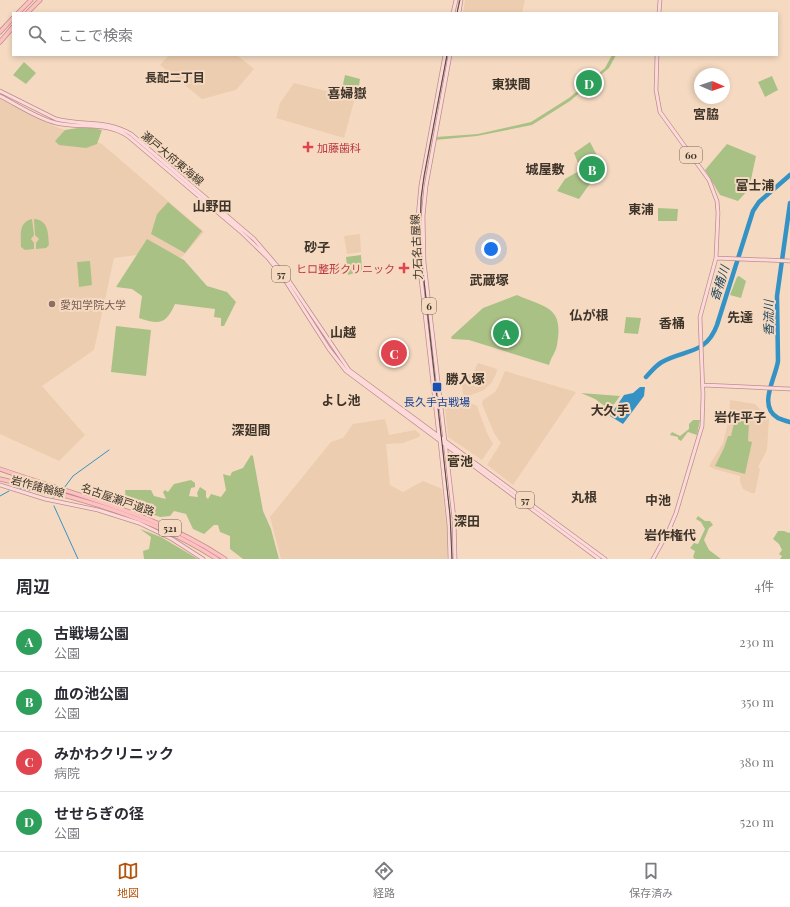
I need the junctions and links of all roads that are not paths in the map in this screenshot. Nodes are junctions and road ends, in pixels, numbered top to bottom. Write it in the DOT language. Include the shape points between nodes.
graph roads {
  1 [pos="31,0"];
  2 [pos="40,0"];
  3 [pos="456,0"];
  4 [pos="461,0"];
  5 [pos="660,0"];
  6 [pos="19,12"];
  7 [pos="28,12"];
  8 [pos="453,12"];
  9 [pos="459,12"];
  10 [pos="659,12"];
  11 [pos="12,19"];
  12 [pos="12,29"];
  13 [pos="0,32"];
  14 [pos="0,42"];
  15 [pos="445,56"];
  16 [pos="450,56"];
  17 [pos="657,56"];
  18 [pos="0,92"];
  19 [pos="0,96"];
  20 [pos="716,258"];
  21 [pos="789,261"];
  22 [pos="703,385"];
  23 [pos="790,389"];
  24 [pos="439,436"];
  25 [pos="440,441"];
  26 [pos="446,443"];
  27 [pos="0,469"];
  28 [pos="0,479"];
  29 [pos="0,484"];
  30 [pos="203,559"];
  31 [pos="217,559"];
  32 [pos="225,559"];
  33 [pos="450,559"];
  34 [pos="455,559"];
  35 [pos="599,559"];
  36 [pos="606,559"];
  37 [pos="653,559"];
  1 -- 6 [label="highway"];
  2 -- 7 [label="highway"];
  3 -- 8 [label="main road"];
  4 -- 9 [label="main road"];
  5 -- 10 [label="main road"];
  11 -- 13 [label="highway"];
  12 -- 14 [label="highway"];
  15 -- 24 [label="main road, 力石名古屋線 / 6" via="421,185 418,217 419,261"];
  16 -- 26 [label="main road, 力石名古屋線 / 6" via="426,179 423,216 424,262"];
  17 -- 20 [label="main road, 60" via="656,90 660,112 714,191 718,213"];
  18 -- 24 [label="main road, 瀬戸大府東海線 / 57" via="56,119 108,124 131,134 267,252 349,370"];
  19 -- 25 [label="main road, 瀬戸大府東海線 / 57" via="54,122 107,127 129,137 268,258 346,371"];
  20 -- 21 [label="main road"];
  20 -- 22 [label="main road, 60" via="701,311"];
  22 -- 23 [label="main road"];
  22 -- 37 [label="main road, 60" via="702,426 676,513"];
  24 -- 25 [label="main road, 力石名古屋線 / 6"];
  24 -- 26 [label="main road, 瀬戸大府東海線 / 57"];
  25 -- 26 [label="main road, 瀬戸大府東海線 / 57"];
  25 -- 33 [label="main road, 力石名古屋線 / 6"];
  26 -- 34 [label="main road, 力石名古屋線 / 6" via="454,518"];
  26 -- 35 [label="main road, 瀬戸大府東海線 / 57"];
  26 -- 36 [label="main road, 瀬戸大府東海線 / 57"];
  27 -- 32 [label="highway, 名古屋瀬戸道路 / 521" via="112,504 172,528"];
  28 -- 31 [label="highway, 名古屋瀬戸道路 / 521" via="110,509 164,530"];
  29 -- 30 [label="main road, 岩作諸輪線" via="45,499 98,510 139,523 172,539"];
}
